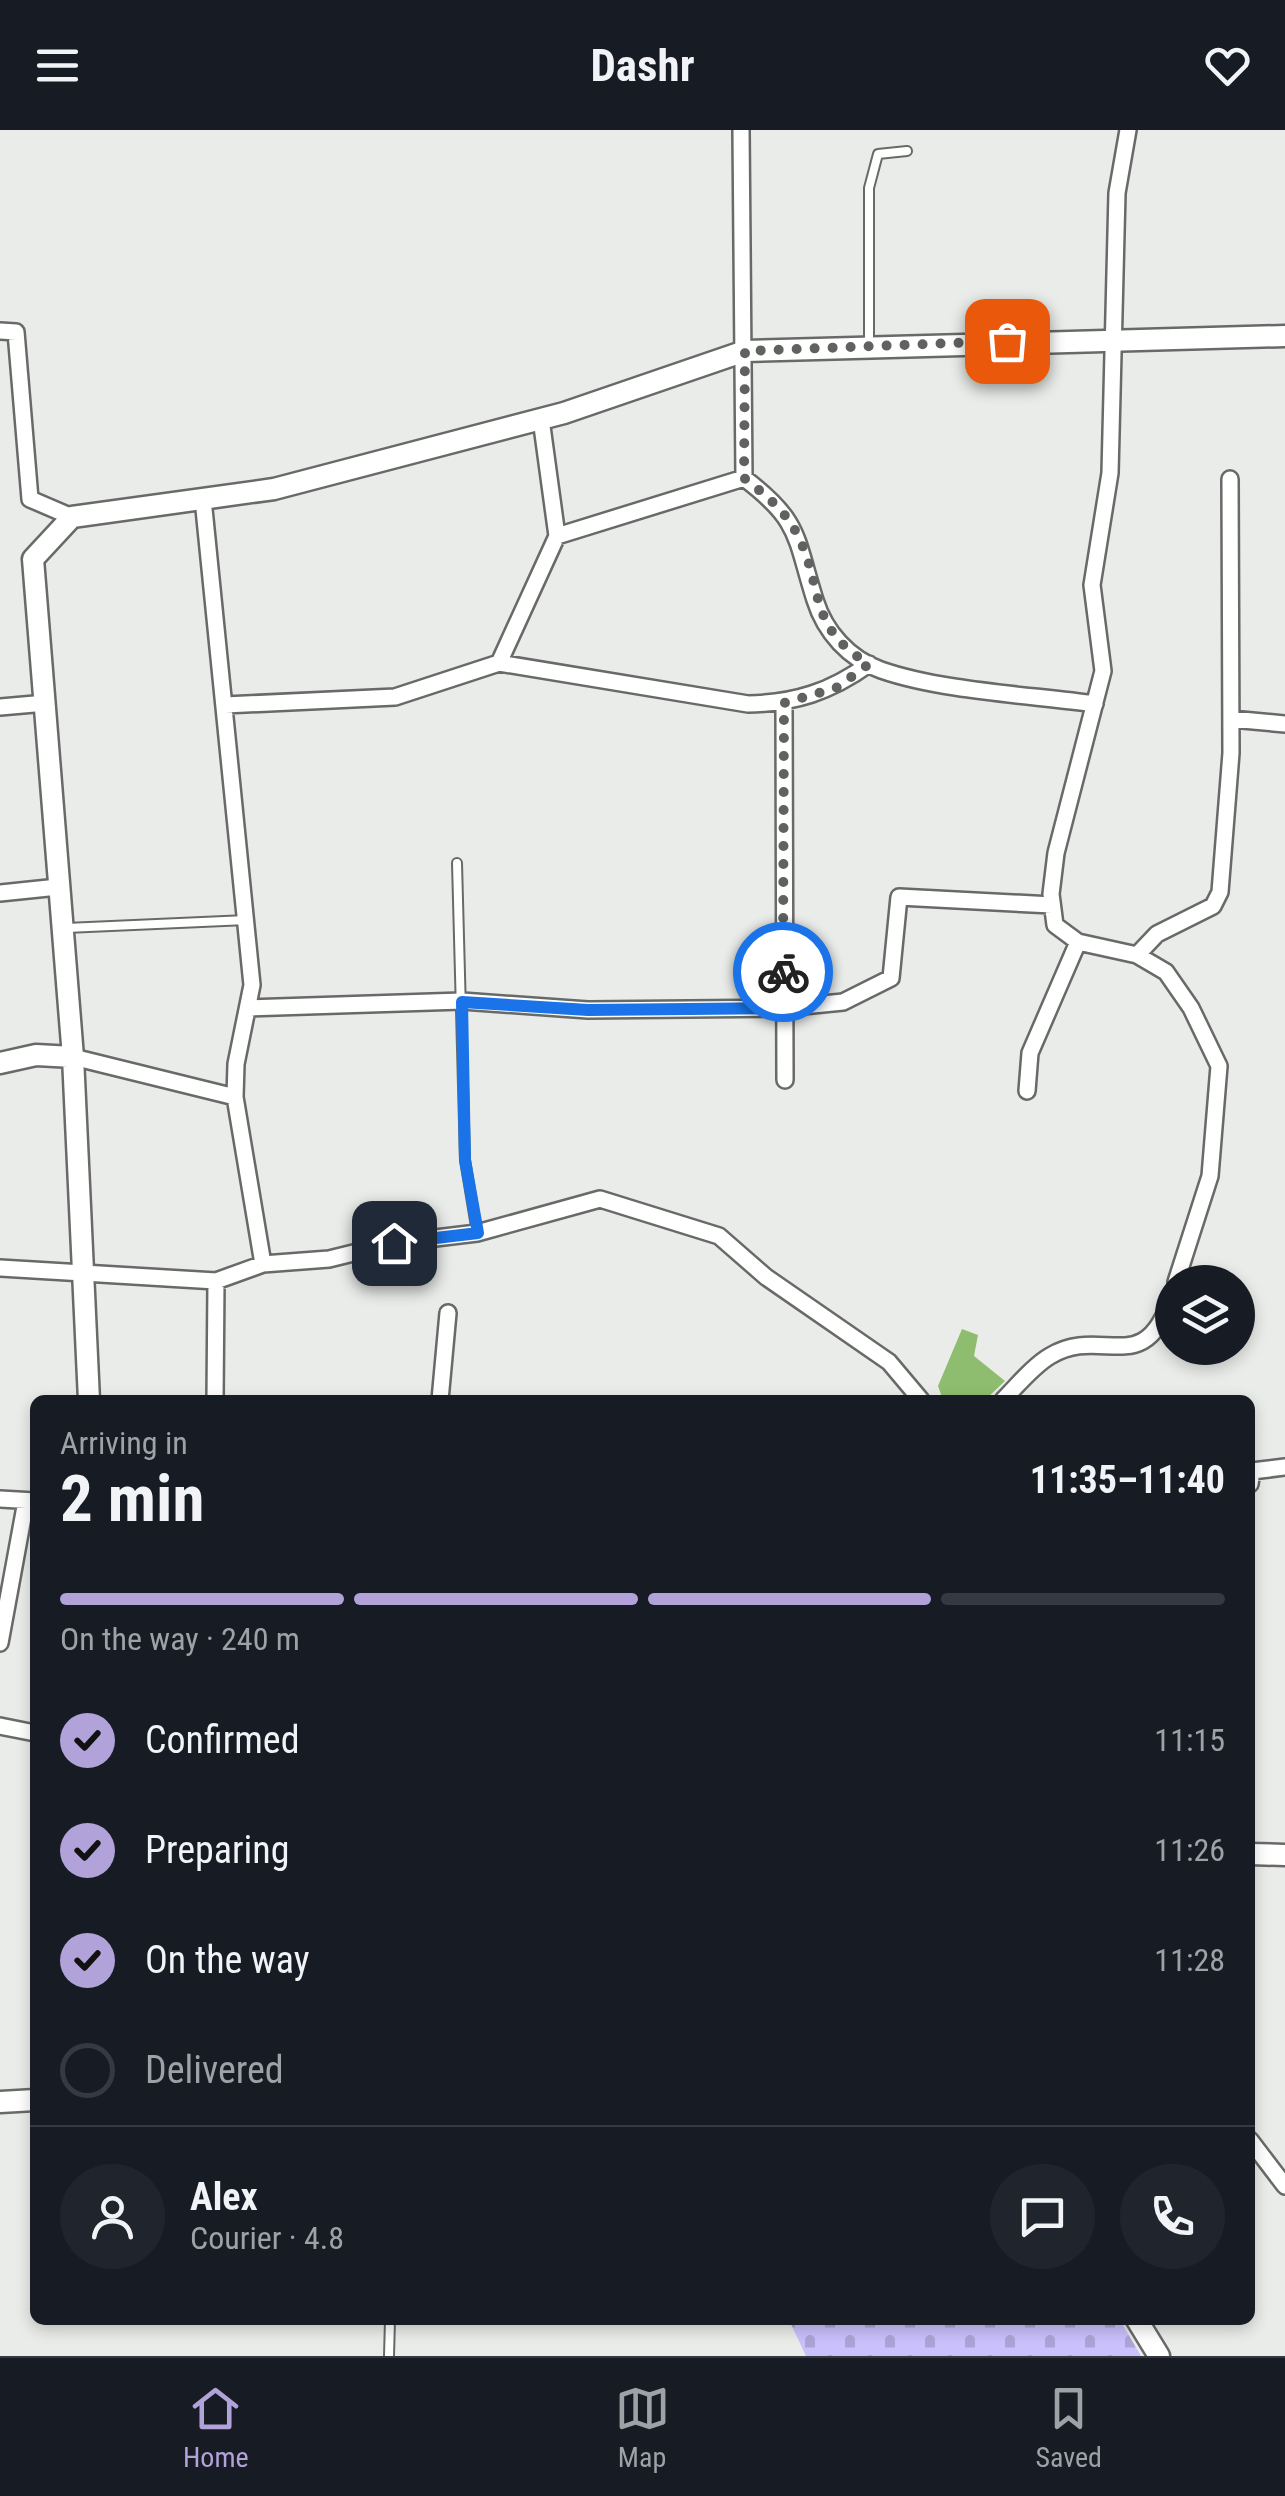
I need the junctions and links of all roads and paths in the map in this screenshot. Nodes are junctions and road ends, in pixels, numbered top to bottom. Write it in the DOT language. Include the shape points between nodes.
graph roads {
  1 [pos="741,130"];
  2 [pos="1128,130"];
  3 [pos="906,151"];
  4 [pos="0,332"];
  5 [pos="1285,336"];
  6 [pos="1110,338"];
  7 [pos="869,346"];
  8 [pos="745,351"];
  9 [pos="541,418"];
  10 [pos="744,478"];
  11 [pos="1230,479"];
  12 [pos="203,499"];
  13 [pos="72,517"];
  14 [pos="557,536"];
  15 [pos="499,663"];
  16 [pos="869,664"];
  17 [pos="46,703"];
  18 [pos="784,703"];
  19 [pos="1095,704"];
  20 [pos="224,705"];
  21 [pos="0,707"];
  22 [pos="1231,720"];
  23 [pos="1285,724"];
  24 [pos="457,863"];
  25 [pos="58,886"];
  26 [pos="0,893"];
  27 [pos="1052,905"];
  28 [pos="246,920"];
  29 [pos="62,928"];
  30 [pos="1078,942"];
  31 [pos="1137,955"];
  32 [pos="462,1002"];
  33 [pos="250,1008"];
  34 [pos="783,1008"];
  35 [pos="73,1057"];
  36 [pos="0,1063"];
  37 [pos="784,1080"];
  38 [pos="1027,1091"];
  39 [pos="235,1096"];
  40 [pos="478,1233"];
  41 [pos="263,1264"];
  42 [pos="1181,1265"];
  43 [pos="0,1268"];
  44 [pos="83,1270"];
  45 [pos="216,1282"];
  46 [pos="448,1313"];
  47 [pos="1155,1333"];
  48 [pos="89,1395"];
  49 [pos="215,1395"];
  50 [pos="440,1395"];
  51 [pos="917,1395"];
  52 [pos="1008,1395"];
  53 [pos="1285,1466"];
  54 [pos="1255,1471"];
  55 [pos="0,1499"];
  56 [pos="30,1501"];
  57 [pos="0,1643"];
  58 [pos="0,1726"];
  59 [pos="30,1732"];
  60 [pos="1255,1854"];
  61 [pos="1285,1855"];
  62 [pos="30,2100"];
  63 [pos="0,2102"];
  64 [pos="1255,2147"];
  65 [pos="1285,2186"];
  66 [pos="390,2325"];
  67 [pos="1141,2325"];
  68 [pos="389,2356"];
  69 [pos="1159,2356"];
  1 -- 8 [label="street"];
  2 -- 6 [label="street" via="1117,194"];
  3 -- 7 [label="lane" via="878,154 869,188"];
  4 -- 13 [label="street" via="16,332 30,499"];
  5 -- 6 [label="street"];
  6 -- 7 [label="street"];
  6 -- 19 [label="street" via="1110,473 1092,585 1103,671"];
  7 -- 8 [label="street"];
  8 -- 9 [label="street"];
  8 -- 10 [label="street"];
  9 -- 12 [label="street" via="274,489"];
  9 -- 14 [label="street"];
  10 -- 14 [label="street"];
  10 -- 16 [label="street" via="799,537 827,630"];
  11 -- 22 [label="street"];
  12 -- 13 [label="street"];
  12 -- 20 [label="street"];
  13 -- 17 [label="street" via="33,558"];
  14 -- 15 [label="street"];
  15 -- 18 [label="street" via="748,704"];
  15 -- 20 [label="street" via="395,697"];
  16 -- 18 [label="street" via="836,688"];
  16 -- 19 [label="street" via="924,680"];
  17 -- 21 [label="street"];
  17 -- 25 [label="street"];
  18 -- 34 [label="street"];
  19 -- 27 [label="street" via="1056,853"];
  20 -- 28 [label="street"];
  22 -- 23 [label="street"];
  22 -- 31 [label="street" via="1220,892 1213,906 1157,934"];
  24 -- 32 [label="lane"];
  25 -- 26 [label="street"];
  25 -- 29 [label="street"];
  27 -- 30 [label="street" via="1055,925"];
  27 -- 34 [label="street" via="899,896 891,978 843,1002"];
  28 -- 29 [label="lane"];
  28 -- 33 [label="street"];
  29 -- 35 [label="street"];
  30 -- 31 [label="street"];
  30 -- 38 [label="street" via="1030,1053"];
  31 -- 42 [label="street" via="1166,972 1220,1066 1210,1176"];
  32 -- 33 [label="street"];
  32 -- 34 [label="street" via="588,1010"];
  32 -- 40 [label="lane" via="465,1160"];
  33 -- 39 [label="street"];
  34 -- 37 [label="street"];
  35 -- 36 [label="street" via="36,1054"];
  35 -- 39 [label="street"];
  35 -- 44 [label="street"];
  39 -- 41 [label="street"];
  40 -- 41 [label="street"];
  40 -- 51 [label="street" via="600,1199 719,1236 766,1278 889,1362"];
  41 -- 45 [label="street"];
  43 -- 44 [label="street"];
  44 -- 45 [label="street"];
  44 -- 48 [label="street"];
  45 -- 49 [label="street"];
  46 -- 50 [label="street"];
  47 -- 52 [label="street" via="1126,1346 1050,1356"];
  53 -- 54 [label="street"];
  55 -- 56 [label="street"];
  56 -- 57 [label="street"];
  58 -- 59 [label="street"];
  60 -- 61 [label="street"];
  62 -- 63 [label="street"];
  64 -- 65 [label="street"];
  66 -- 68 [label="lane"];
  67 -- 69 [label="street"];
}
